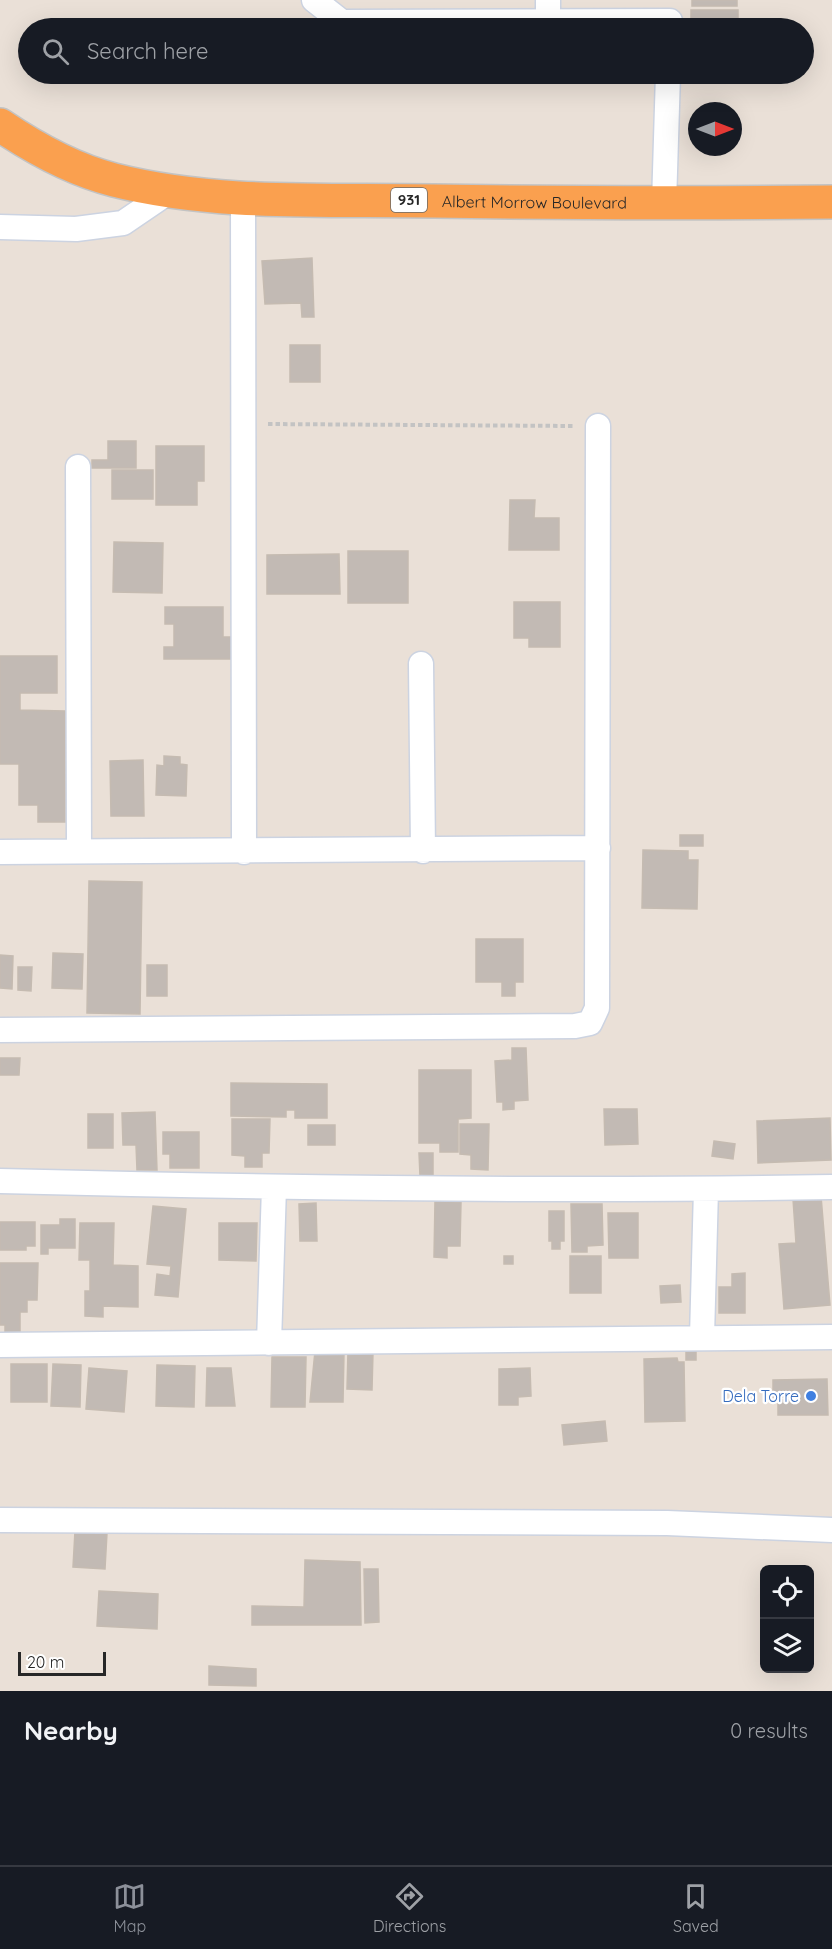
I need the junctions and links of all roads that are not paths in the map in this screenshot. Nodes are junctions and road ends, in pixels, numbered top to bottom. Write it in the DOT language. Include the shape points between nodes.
graph roads {
  1 [pos="314,0"];
  2 [pos="430,0"];
  3 [pos="548,11"];
  4 [pos="670,16"];
  5 [pos="337,18"];
  6 [pos="448,18"];
  7 [pos="472,18"];
  8 [pos="668,84"];
  9 [pos="0,125"];
  10 [pos="170,190"];
  11 [pos="243,197"];
  12 [pos="832,202"];
  13 [pos="664,204"];
  14 [pos="0,227"];
  15 [pos="598,426"];
  16 [pos="78,467"];
  17 [pos="421,664"];
  18 [pos="598,848"];
  19 [pos="80,851"];
  20 [pos="423,851"];
  21 [pos="0,852"];
  22 [pos="244,852"];
  23 [pos="0,1030"];
  24 [pos="0,1181"];
  25 [pos="832,1187"];
  26 [pos="274,1188"];
  27 [pos="706,1190"];
  28 [pos="702,1336"];
  29 [pos="832,1337"];
  30 [pos="269,1343"];
  31 [pos="0,1345"];
  32 [pos="0,1520"];
  33 [pos="832,1530"];
  1 -- 5 [label="street"];
  2 -- 6 [label="street"];
  3 -- 4 [label="street"];
  3 -- 7 [label="street"];
  8 -- 13 [label="street"];
  9 -- 10 [label="highway, Albert Morrow Boulevard / 931" via="27,143 80,167 112,179"];
  10 -- 11 [label="highway, Albert Morrow Boulevard / 931"];
  10 -- 14 [label="street" via="123,223 76,229"];
  11 -- 13 [label="highway, Albert Morrow Boulevard / 931"];
  11 -- 22 [label="street"];
  12 -- 13 [label="highway, Albert Morrow Boulevard / 931"];
  15 -- 18 [label="street"];
  16 -- 19 [label="street"];
  17 -- 20 [label="street"];
  18 -- 20 [label="street"];
  18 -- 23 [label="street" via="597,1008 590,1023 584,1025"];
  19 -- 21 [label="street"];
  19 -- 22 [label="street"];
  20 -- 22 [label="street"];
  24 -- 26 [label="street"];
  25 -- 27 [label="street"];
  26 -- 27 [label="street"];
  26 -- 30 [label="street"];
  27 -- 28 [label="street"];
  28 -- 29 [label="street"];
  28 -- 30 [label="street"];
  30 -- 31 [label="street"];
  32 -- 33 [label="street" via="667,1523"];
}
